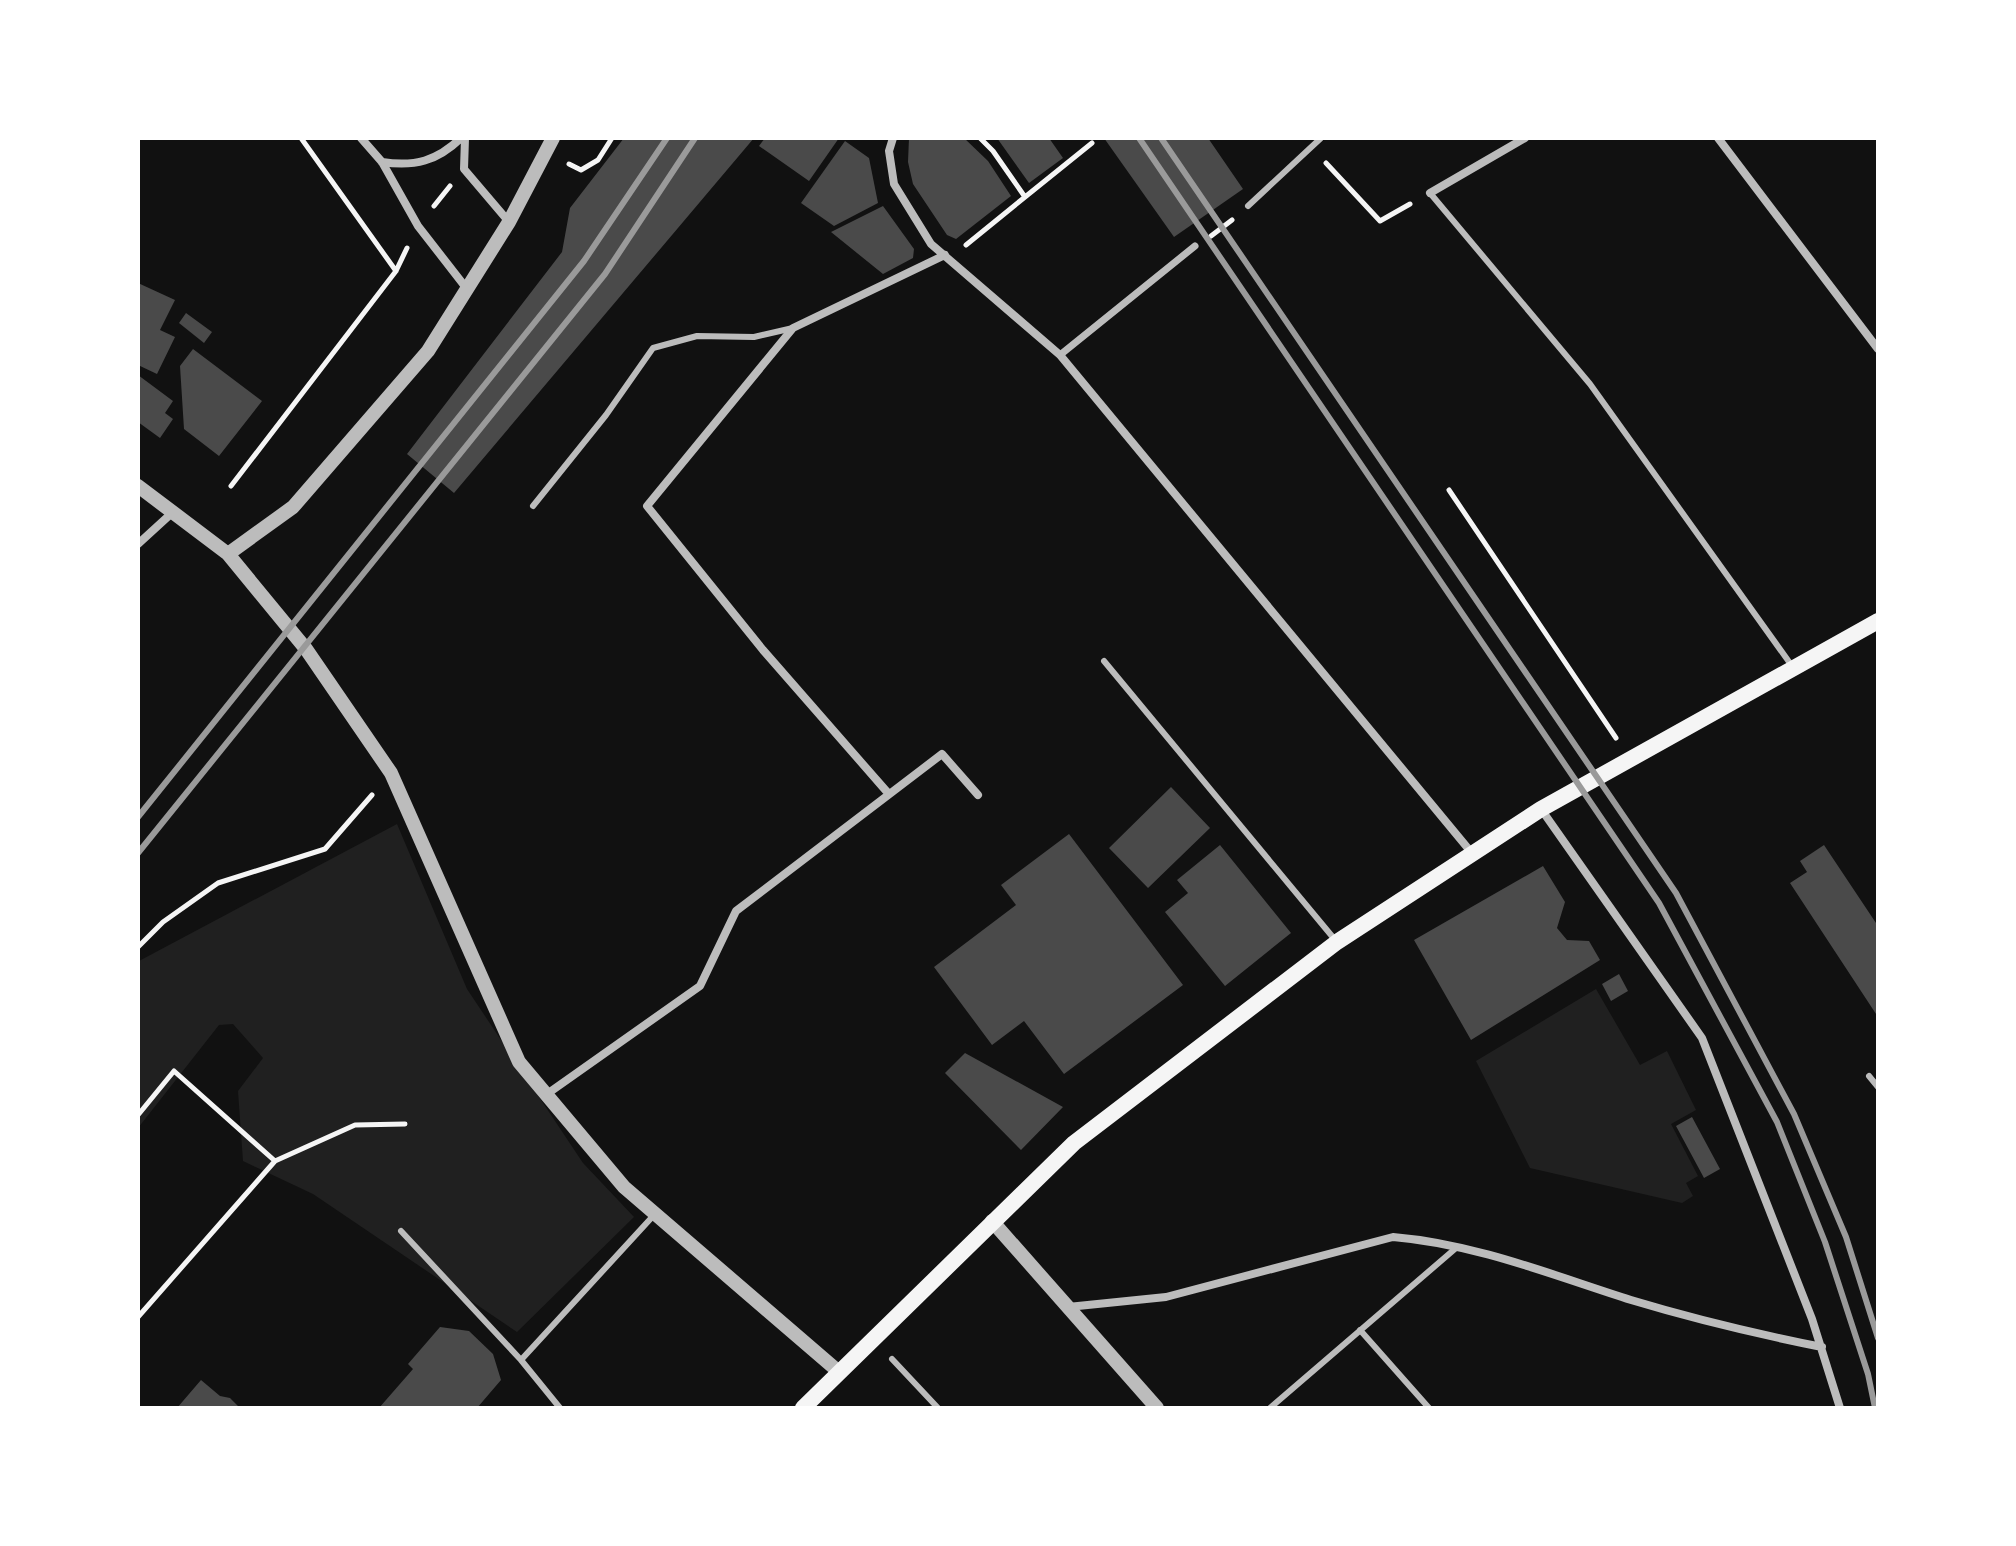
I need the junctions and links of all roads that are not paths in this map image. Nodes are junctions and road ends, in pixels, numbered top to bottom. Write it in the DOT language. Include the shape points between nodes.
graph roads {
  1 [pos="361,138"];
  2 [pos="463,138"];
  3 [pos="893,138"];
  4 [pos="1321,138"];
  5 [pos="1525,138"];
  6 [pos="1718,138"];
  7 [pos="550,145"];
  8 [pos="382,162"];
  9 [pos="1430,193"];
  10 [pos="1248,206"];
  11 [pos="509,222"];
  12 [pos="1195,246"];
  13 [pos="945,255"];
  14 [pos="468,290"];
  15 [pos="793,328"];
  16 [pos="1878,349"];
  17 [pos="1060,355"];
  18 [pos="138,486"];
  19 [pos="533,506"];
  20 [pos="174,511"];
  21 [pos="138,544"];
  22 [pos="228,554"];
  23 [pos="1878,621"];
  24 [pos="1104,661"];
  25 [pos="1792,667"];
  26 [pos="888,793"];
  27 [pos="978,795"];
  28 [pos="1541,809"];
  29 [pos="1471,852"];
  30 [pos="1337,942"];
  31 [pos="1869,1076"];
  32 [pos="1878,1087"];
  33 [pos="547,1094"];
  34 [pos="654,1215"];
  35 [pos="992,1221"];
  36 [pos="401,1231"];
  37 [pos="1456,1248"];
  38 [pos="1068,1307"];
  39 [pos="1360,1330"];
  40 [pos="1822,1347"];
  41 [pos="892,1359"];
  42 [pos="521,1360"];
  43 [pos="839,1372"];
  44 [pos="560,1408"];
  45 [pos="803,1408"];
  46 [pos="938,1408"];
  47 [pos="1157,1408"];
  48 [pos="1270,1408"];
  49 [pos="1429,1408"];
  50 [pos="1840,1408"];
  1 -- 8 [label="street"];
  2 -- 8 [label="street" via="423,163"];
  2 -- 11 [label="street" via="464,169"];
  3 -- 13 [label="street" via="889,164 899,197 931,244"];
  4 -- 10 [label="lane"];
  5 -- 9 [label="street"];
  6 -- 16 [label="street"];
  7 -- 11 [label="street"];
  8 -- 14 [label="street" via="418,226"];
  9 -- 25 [label="lane" via="1590,384"];
  11 -- 14 [label="street"];
  12 -- 17 [label="street"];
  13 -- 15 [label="street"];
  13 -- 17 [label="street"];
  14 -- 22 [label="street" via="428,351 293,507"];
  15 -- 19 [label="lane" via="754,337 697,336 653,348"];
  15 -- 26 [label="street" via="647,506"];
  17 -- 29 [label="street"];
  18 -- 20 [label="street"];
  20 -- 21 [label="street"];
  20 -- 22 [label="street"];
  22 -- 33 [label="street" via="306,649 391,773 504,1033 519,1062"];
  23 -- 25 [label="main road"];
  24 -- 30 [label="lane"];
  25 -- 28 [label="main road"];
  26 -- 27 [label="street" via="942,754"];
  26 -- 33 [label="street" via="736,911 700,986"];
  28 -- 29 [label="main road"];
  28 -- 40 [label="street" via="1702,1038"];
  29 -- 30 [label="main road"];
  30 -- 35 [label="main road" via="1100,1120"];
  31 -- 32 [label="lane"];
  33 -- 34 [label="street" via="603,1164"];
  34 -- 42 [label="lane"];
  34 -- 43 [label="street"];
  35 -- 38 [label="street"];
  35 -- 43 [label="main road"];
  36 -- 42 [label="lane"];
  37 -- 38 [label="street" via="1393,1237 1166,1297"];
  37 -- 39 [label="lane"];
  37 -- 40 [label="street" via="1525,1263 1741,1332"];
  38 -- 47 [label="street"];
  39 -- 48 [label="lane"];
  39 -- 49 [label="lane"];
  40 -- 50 [label="street"];
  41 -- 46 [label="lane"];
  42 -- 44 [label="lane"];
  43 -- 45 [label="main road"];
}
